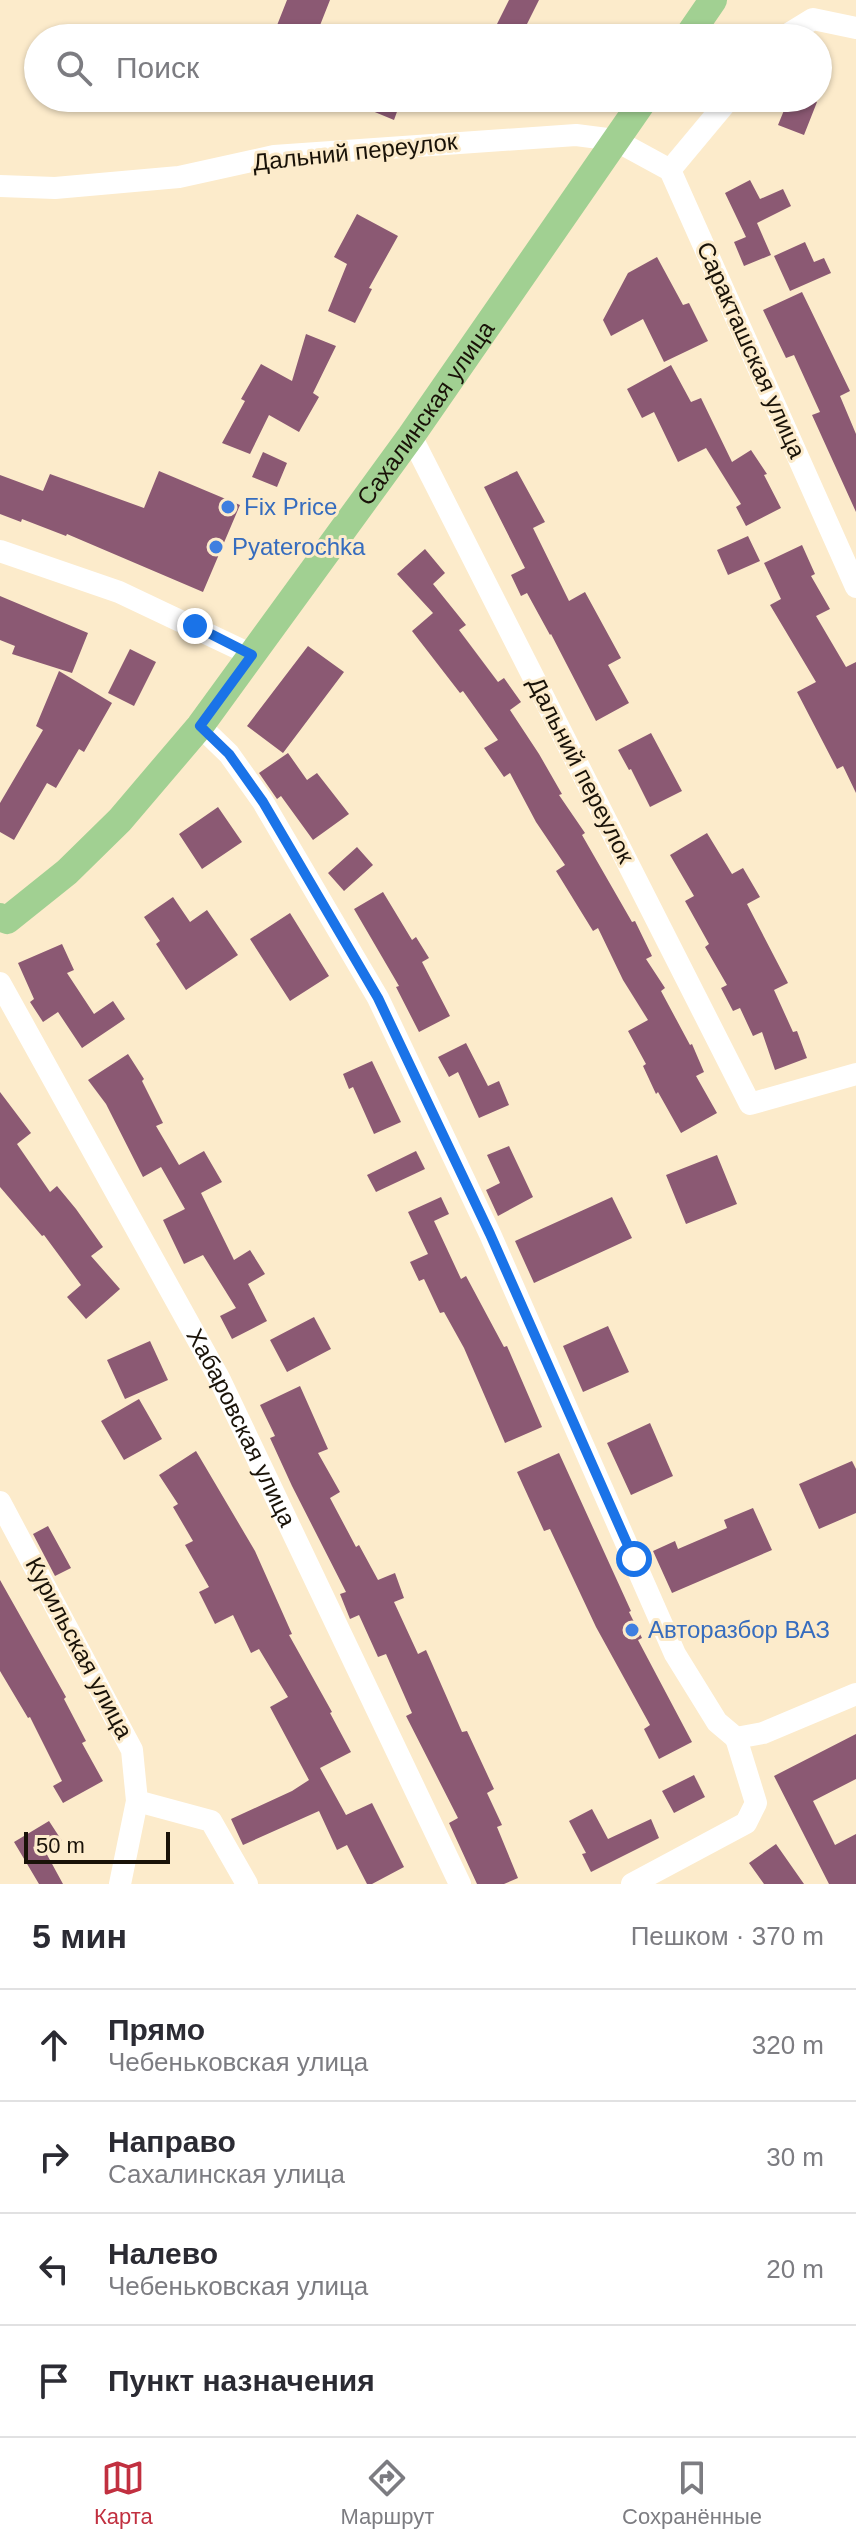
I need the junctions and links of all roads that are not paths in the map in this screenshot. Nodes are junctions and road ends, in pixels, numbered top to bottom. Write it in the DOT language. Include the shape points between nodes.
graph roads {
  1 [pos="713,0"];
  2 [pos="697,24"];
  3 [pos="805,24"];
  4 [pos="856,28"];
  5 [pos="635,112"];
  6 [pos="718,112"];
  7 [pos="615,140"];
  8 [pos="670,170"];
  9 [pos="0,186"];
  10 [pos="411,436"];
  11 [pos="0,551"];
  12 [pos="856,587"];
  13 [pos="252,655"];
  14 [pos="200,726"];
  15 [pos="2,921"];
  16 [pos="0,983"];
  17 [pos="856,1074"];
  18 [pos="0,1502"];
  19 [pos="856,1694"];
  20 [pos="736,1738"];
  21 [pos="137,1801"];
  22 [pos="120,1884"];
  23 [pos="247,1884"];
  24 [pos="460,1884"];
  25 [pos="632,1884"];
  1 -- 2 [label="main road"];
  3 -- 4 [label="street" via="813,19"];
  5 -- 7 [label="main road, Сахалинская улица"];
  6 -- 8 [label="street"];
  7 -- 8 [label="street"];
  7 -- 9 [label="street, Дальний переулок" via="576,135 351,149 274,156 179,177 55,188"];
  7 -- 10 [label="main road, Сахалинская улица"];
  8 -- 12 [label="street, Саракташская улица"];
  10 -- 13 [label="main road, Сахалинская улица"];
  10 -- 17 [label="street, Дальний переулок" via="750,1104"];
  11 -- 13 [label="street" via="119,592"];
  13 -- 14 [label="main road, Сахалинская улица"];
  14 -- 15 [label="main road, Сахалинская улица" via="120,820 67,872"];
  14 -- 20 [label="street" via="229,754 263,802 378,998 490,1234 675,1654 717,1722"];
  16 -- 24 [label="street, Хабаровская улица" via="219,1378"];
  18 -- 21 [label="street, Курильская улица" via="132,1750"];
  19 -- 20 [label="street" via="763,1733"];
  20 -- 25 [label="street" via="756,1803 746,1823"];
  21 -- 22 [label="street, Курильская улица"];
  21 -- 23 [label="street" via="211,1821"];
}
